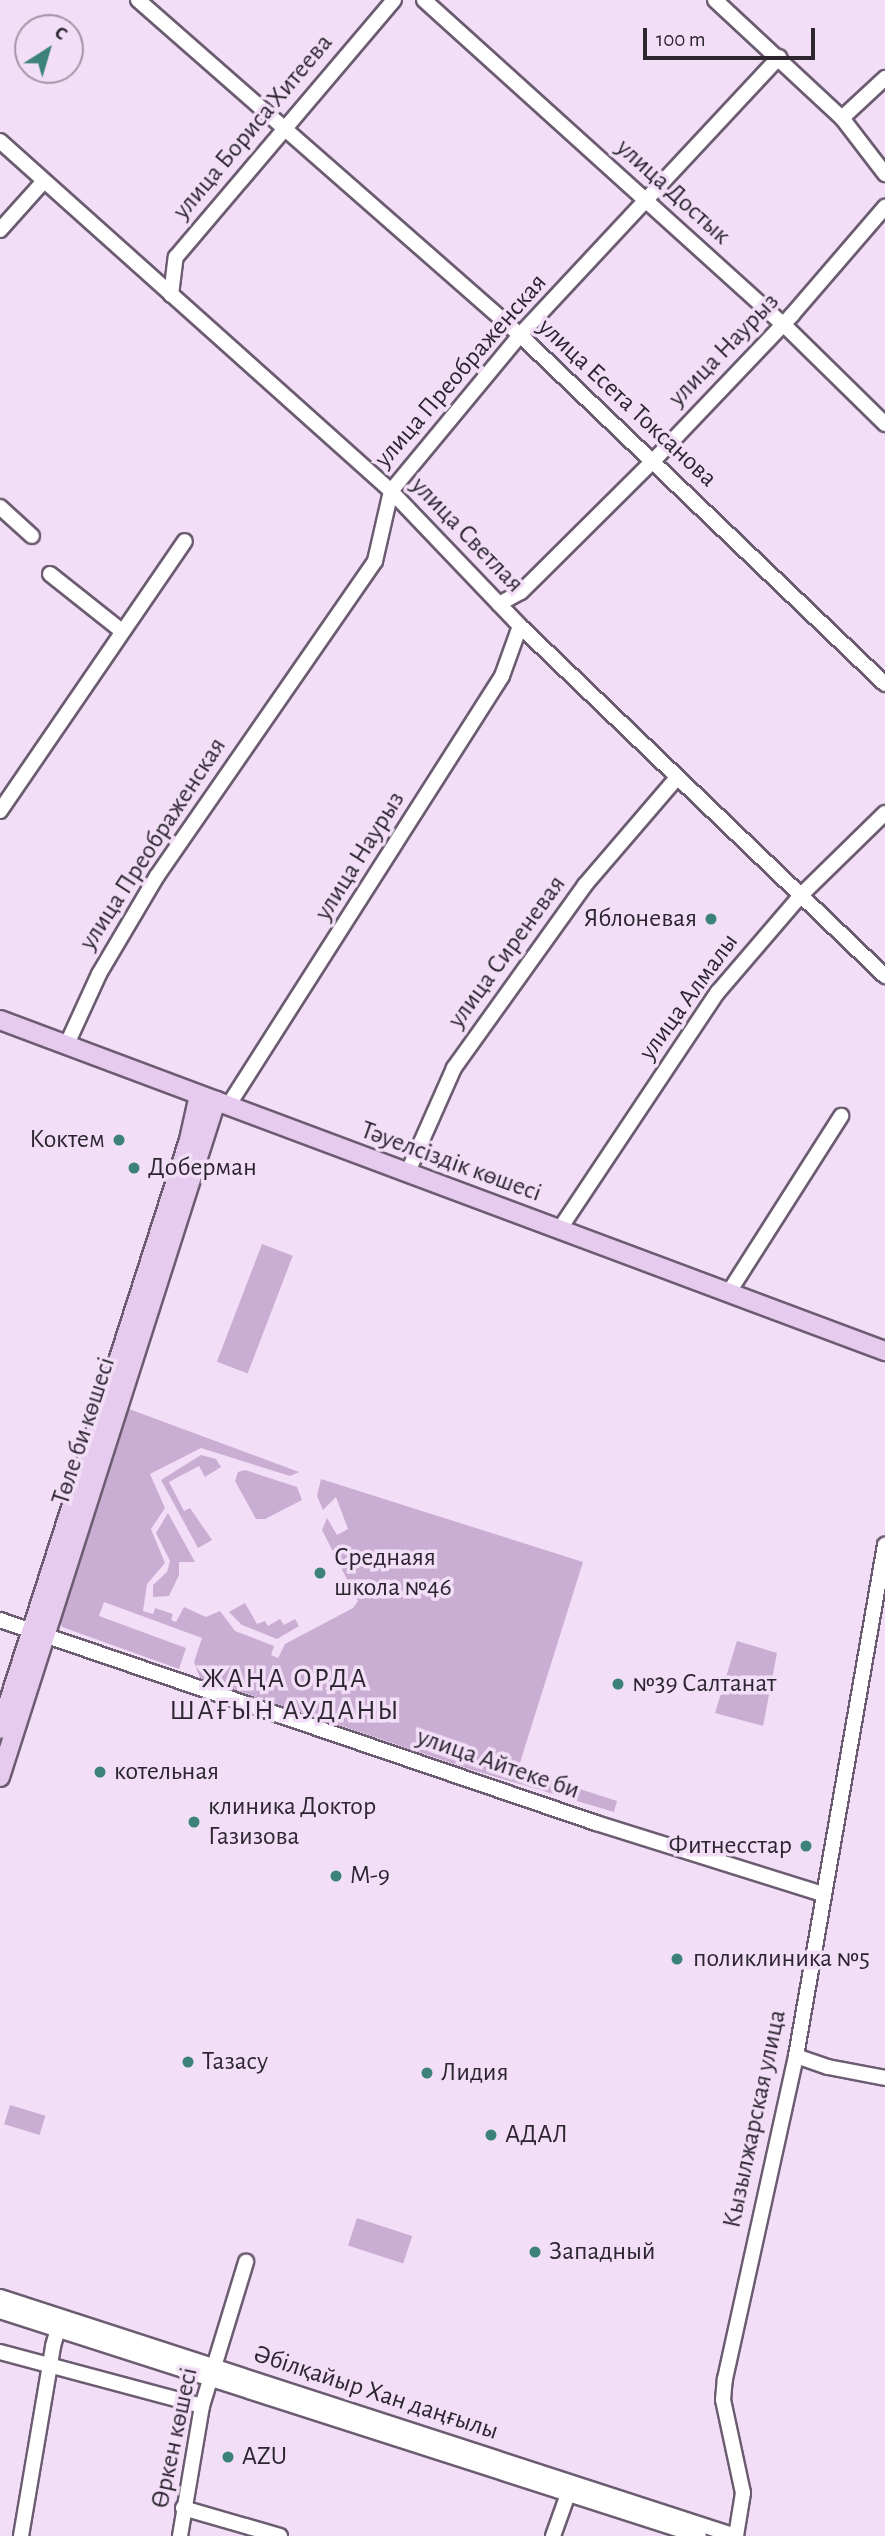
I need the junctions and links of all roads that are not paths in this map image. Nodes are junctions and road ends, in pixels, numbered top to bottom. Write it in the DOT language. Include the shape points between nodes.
graph roads {
  1 [pos="138,0"];
  2 [pos="394,0"];
  3 [pos="424,0"];
  4 [pos="715,0"];
  5 [pos="779,57"];
  6 [pos="885,78"];
  7 [pos="842,118"];
  8 [pos="282,127"];
  9 [pos="0,141"];
  10 [pos="885,174"];
  11 [pos="44,181"];
  12 [pos="647,201"];
  13 [pos="885,207"];
  14 [pos="0,230"];
  15 [pos="171,295"];
  16 [pos="783,324"];
  17 [pos="520,335"];
  18 [pos="885,424"];
  19 [pos="654,460"];
  20 [pos="391,491"];
  21 [pos="0,507"];
  22 [pos="32,536"];
  23 [pos="185,541"];
  24 [pos="50,574"];
  25 [pos="499,604"];
  26 [pos="520,626"];
  27 [pos="122,631"];
  28 [pos="885,684"];
  29 [pos="676,779"];
  30 [pos="0,811"];
  31 [pos="885,813"];
  32 [pos="802,894"];
  33 [pos="885,976"];
  34 [pos="0,1020"];
  35 [pos="67,1044"];
  36 [pos="214,1101"];
  37 [pos="841,1116"];
  38 [pos="407,1174"];
  39 [pos="559,1230"];
  40 [pos="729,1292"];
  41 [pos="885,1351"];
  42 [pos="885,1545"];
  43 [pos="883,1575"];
  44 [pos="0,1620"];
  45 [pos="38,1634"];
  46 [pos="0,1729"];
  47 [pos="0,1777"];
  48 [pos="822,1894"];
  49 [pos="796,2056"];
  50 [pos="885,2078"];
  51 [pos="246,2262"];
  52 [pos="0,2297"];
  53 [pos="0,2311"];
  54 [pos="74,2321"];
  55 [pos="58,2329"];
  56 [pos="0,2352"];
  57 [pos="50,2363"];
  58 [pos="213,2373"];
  59 [pos="202,2406"];
  60 [pos="568,2494"];
  61 [pos="183,2508"];
  62 [pos="21,2536"];
  63 [pos="180,2536"];
  64 [pos="280,2536"];
  65 [pos="553,2536"];
  66 [pos="699,2536"];
  67 [pos="736,2536"];
  1 -- 8 [label="street, улица Есета Токсанова"];
  2 -- 8 [label="street, улица Бориса Хитеева"];
  3 -- 12 [label="street, улица Достык"];
  4 -- 5 [label="street"];
  5 -- 7 [label="street"];
  5 -- 12 [label="street, улица Преображенская"];
  6 -- 7 [label="street"];
  7 -- 10 [label="street"];
  8 -- 15 [label="street, улица Бориса Хитеева" via="176,257"];
  8 -- 17 [label="street, улица Есета Токсанова"];
  9 -- 11 [label="street, улица Светлая"];
  11 -- 14 [label="street"];
  11 -- 15 [label="street, улица Светлая"];
  12 -- 16 [label="street, улица Достык"];
  12 -- 17 [label="street, улица Преображенская"];
  13 -- 16 [label="street, улица Наурыз"];
  15 -- 20 [label="street, улица Светлая"];
  16 -- 18 [label="street, улица Достык"];
  16 -- 19 [label="street, улица Наурыз"];
  17 -- 19 [label="street, улица Есета Токсанова"];
  17 -- 20 [label="street, улица Преображенская"];
  19 -- 25 [label="street, улица Наурыз" via="521,592"];
  19 -- 28 [label="street, улица Есета Токсанова"];
  20 -- 25 [label="street, улица Светлая"];
  20 -- 35 [label="street, улица Преображенская" via="375,561 157,876 99,974"];
  21 -- 22 [label="street"];
  23 -- 27 [label="street"];
  24 -- 27 [label="street"];
  25 -- 26 [label="street, улица Светлая"];
  26 -- 29 [label="street, улица Светлая"];
  26 -- 36 [label="street, улица Наурыз" via="502,676"];
  27 -- 30 [label="street"];
  29 -- 32 [label="street, улица Светлая"];
  29 -- 38 [label="street, улица Сиреневая" via="585,885 454,1068"];
  31 -- 32 [label="street, улица Алмалы"];
  32 -- 33 [label="street, улица Светлая"];
  32 -- 39 [label="street, улица Алмалы" via="718,992"];
  34 -- 35 [label="main road, Тәуелсіздік көшесі"];
  35 -- 36 [label="main road, Тәуелсіздік көшесі"];
  36 -- 38 [label="main road, Тәуелсіздік көшесі"];
  36 -- 45 [label="main road, Төле би көшесі" via="189,1140"];
  37 -- 40 [label="street"];
  38 -- 39 [label="main road, Тәуелсіздік көшесі"];
  39 -- 40 [label="main road, Тәуелсіздік көшесі"];
  40 -- 41 [label="main road, Тәуелсіздік көшесі"];
  42 -- 43 [label="street, Кызылжарская улица"];
  43 -- 48 [label="street, Кызылжарская улица"];
  44 -- 45 [label="street, улица Айтеке би"];
  45 -- 46 [label="main road, Төле би көшесі"];
  45 -- 47 [label="main road, Төле би көшесі"];
  45 -- 48 [label="street, улица Айтеке би" via="596,1823"];
  48 -- 49 [label="street, Кызылжарская улица"];
  49 -- 50 [label="street"];
  49 -- 67 [label="street, Кызылжарская улица" via="725,2379 723,2400 743,2493"];
  51 -- 58 [label="street, Өркен көшесі"];
  52 -- 54 [label="street, Әбілқайыр Хан даңғылы"];
  53 -- 55 [label="street, Әбілқайыр Хан даңғылы"];
  54 -- 55 [label="street"];
  54 -- 58 [label="street, Әбілқайыр Хан даңғылы"];
  55 -- 57 [label="street"];
  55 -- 58 [label="street, Әбілқайыр Хан даңғылы"];
  56 -- 57 [label="street"];
  57 -- 59 [label="street"];
  57 -- 62 [label="street"];
  58 -- 59 [label="street, Өркен көшесі"];
  58 -- 60 [label="street, Әбілқайыр Хан даңғылы"];
  58 -- 67 [label="street, Әбілқайыр Хан даңғылы"];
  59 -- 61 [label="street, Өркен көшесі"];
  60 -- 65 [label="street"];
  60 -- 66 [label="street, Әбілқайыр Хан даңғылы"];
  61 -- 63 [label="street, Өркен көшесі"];
  61 -- 64 [label="street"];
}
